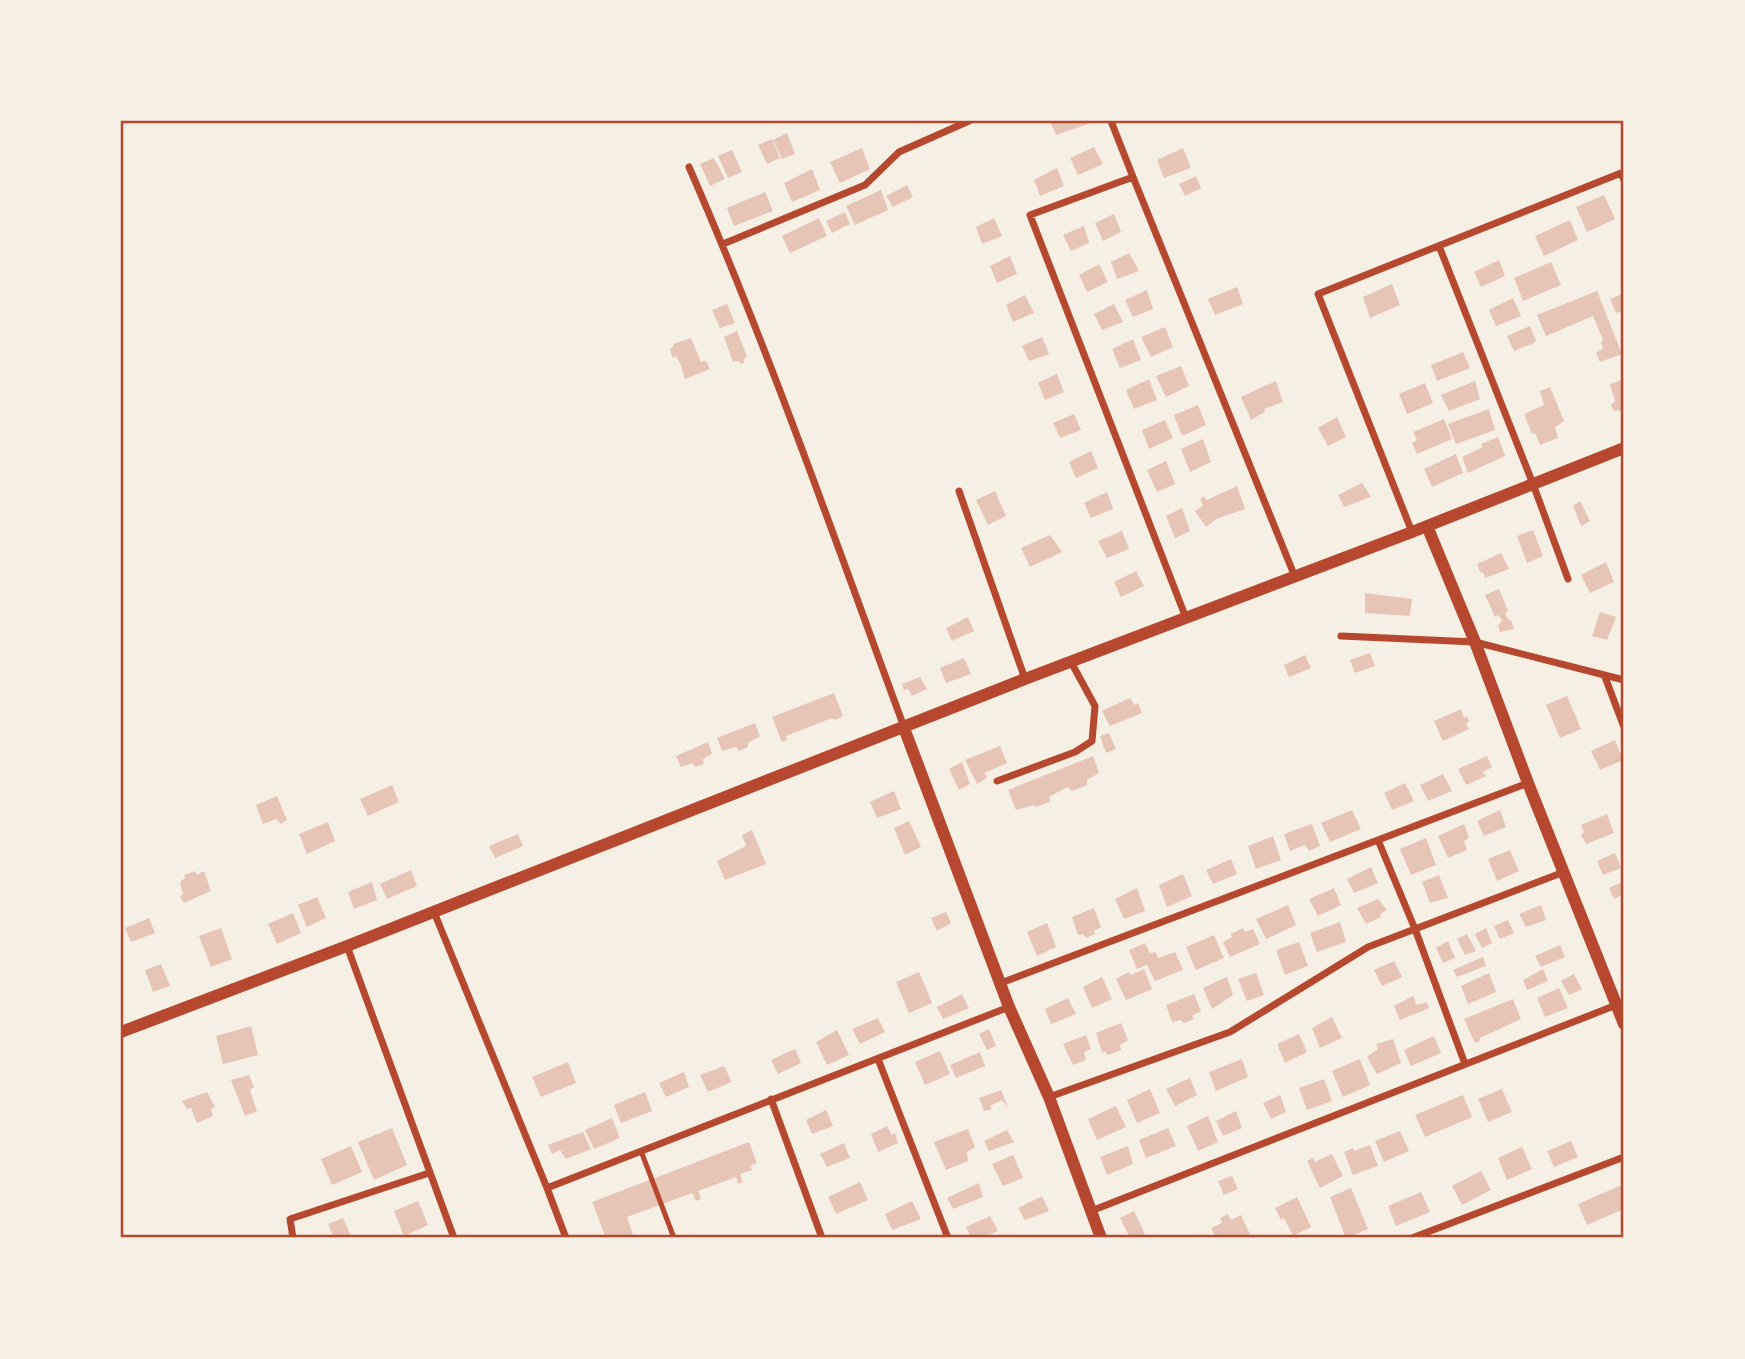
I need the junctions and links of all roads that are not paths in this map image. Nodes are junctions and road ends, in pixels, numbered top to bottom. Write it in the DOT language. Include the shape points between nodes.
graph roads {
  1 [pos="969,121"];
  2 [pos="1111,121"];
  3 [pos="689,167"];
  4 [pos="1133,177"];
  5 [pos="1624,180"];
  6 [pos="723,244"];
  7 [pos="1438,246"];
  8 [pos="1624,448"];
  9 [pos="1533,484"];
  10 [pos="959,491"];
  11 [pos="1427,526"];
  12 [pos="1412,532"];
  13 [pos="1295,577"];
  14 [pos="1568,579"];
  15 [pos="1186,618"];
  16 [pos="1341,636"];
  17 [pos="1475,642"];
  18 [pos="1071,662"];
  19 [pos="1605,677"];
  20 [pos="1026,679"];
  21 [pos="1624,680"];
  22 [pos="1624,727"];
  23 [pos="904,728"];
  24 [pos="997,781"];
  25 [pos="1528,783"];
  26 [pos="1378,841"];
  27 [pos="1565,872"];
  28 [pos="434,912"];
  29 [pos="1415,929"];
  30 [pos="347,946"];
  31 [pos="1001,983"];
  32 [pos="1620,1003"];
  33 [pos="1009,1007"];
  34 [pos="1624,1024"];
  35 [pos="121,1032"];
  36 [pos="878,1059"];
  37 [pos="1465,1064"];
  38 [pos="1049,1097"];
  39 [pos="771,1099"];
  40 [pos="641,1151"];
  41 [pos="1624,1157"];
  42 [pos="429,1172"];
  43 [pos="547,1188"];
  44 [pos="1090,1211"];
  45 [pos="293,1238"];
  46 [pos="454,1238"];
  47 [pos="566,1238"];
  48 [pos="674,1238"];
  49 [pos="822,1238"];
  50 [pos="948,1238"];
  51 [pos="1101,1238"];
  52 [pos="1412,1238"];
  1 -- 6 [label="street" via="899,152 865,184"];
  2 -- 4 [label="street"];
  3 -- 6 [label="street"];
  4 -- 13 [label="street"];
  4 -- 15 [label="street" via="1030,215"];
  5 -- 7 [label="street" via="1621,173"];
  6 -- 23 [label="street"];
  7 -- 9 [label="street"];
  7 -- 12 [label="street" via="1318,294"];
  8 -- 9 [label="street"];
  9 -- 11 [label="street"];
  9 -- 14 [label="street"];
  10 -- 20 [label="street"];
  11 -- 12 [label="street"];
  11 -- 17 [label="street"];
  12 -- 13 [label="street"];
  13 -- 15 [label="street"];
  15 -- 18 [label="street"];
  16 -- 17 [label="street"];
  17 -- 19 [label="street"];
  17 -- 25 [label="street"];
  18 -- 20 [label="street"];
  18 -- 24 [label="street" via="1095,706 1092,741 1075,752"];
  19 -- 21 [label="street"];
  19 -- 22 [label="street"];
  20 -- 23 [label="street"];
  23 -- 28 [label="street"];
  23 -- 31 [label="street"];
  25 -- 26 [label="street"];
  25 -- 27 [label="street"];
  26 -- 29 [label="street"];
  26 -- 31 [label="street"];
  27 -- 29 [label="street"];
  27 -- 32 [label="street"];
  28 -- 30 [label="street"];
  28 -- 43 [label="street"];
  29 -- 37 [label="street"];
  29 -- 38 [label="street" via="1368,947 1230,1032"];
  30 -- 35 [label="street"];
  30 -- 42 [label="street"];
  31 -- 33 [label="street"];
  32 -- 34 [label="street"];
  32 -- 37 [label="street"];
  33 -- 36 [label="street"];
  33 -- 38 [label="street"];
  36 -- 39 [label="street"];
  36 -- 50 [label="street"];
  37 -- 44 [label="street"];
  38 -- 44 [label="street"];
  39 -- 40 [label="street"];
  39 -- 49 [label="street"];
  40 -- 43 [label="street"];
  40 -- 48 [label="lane"];
  41 -- 52 [label="street"];
  42 -- 45 [label="street" via="289,1219"];
  42 -- 46 [label="street"];
  43 -- 47 [label="street"];
  44 -- 51 [label="street"];
}
